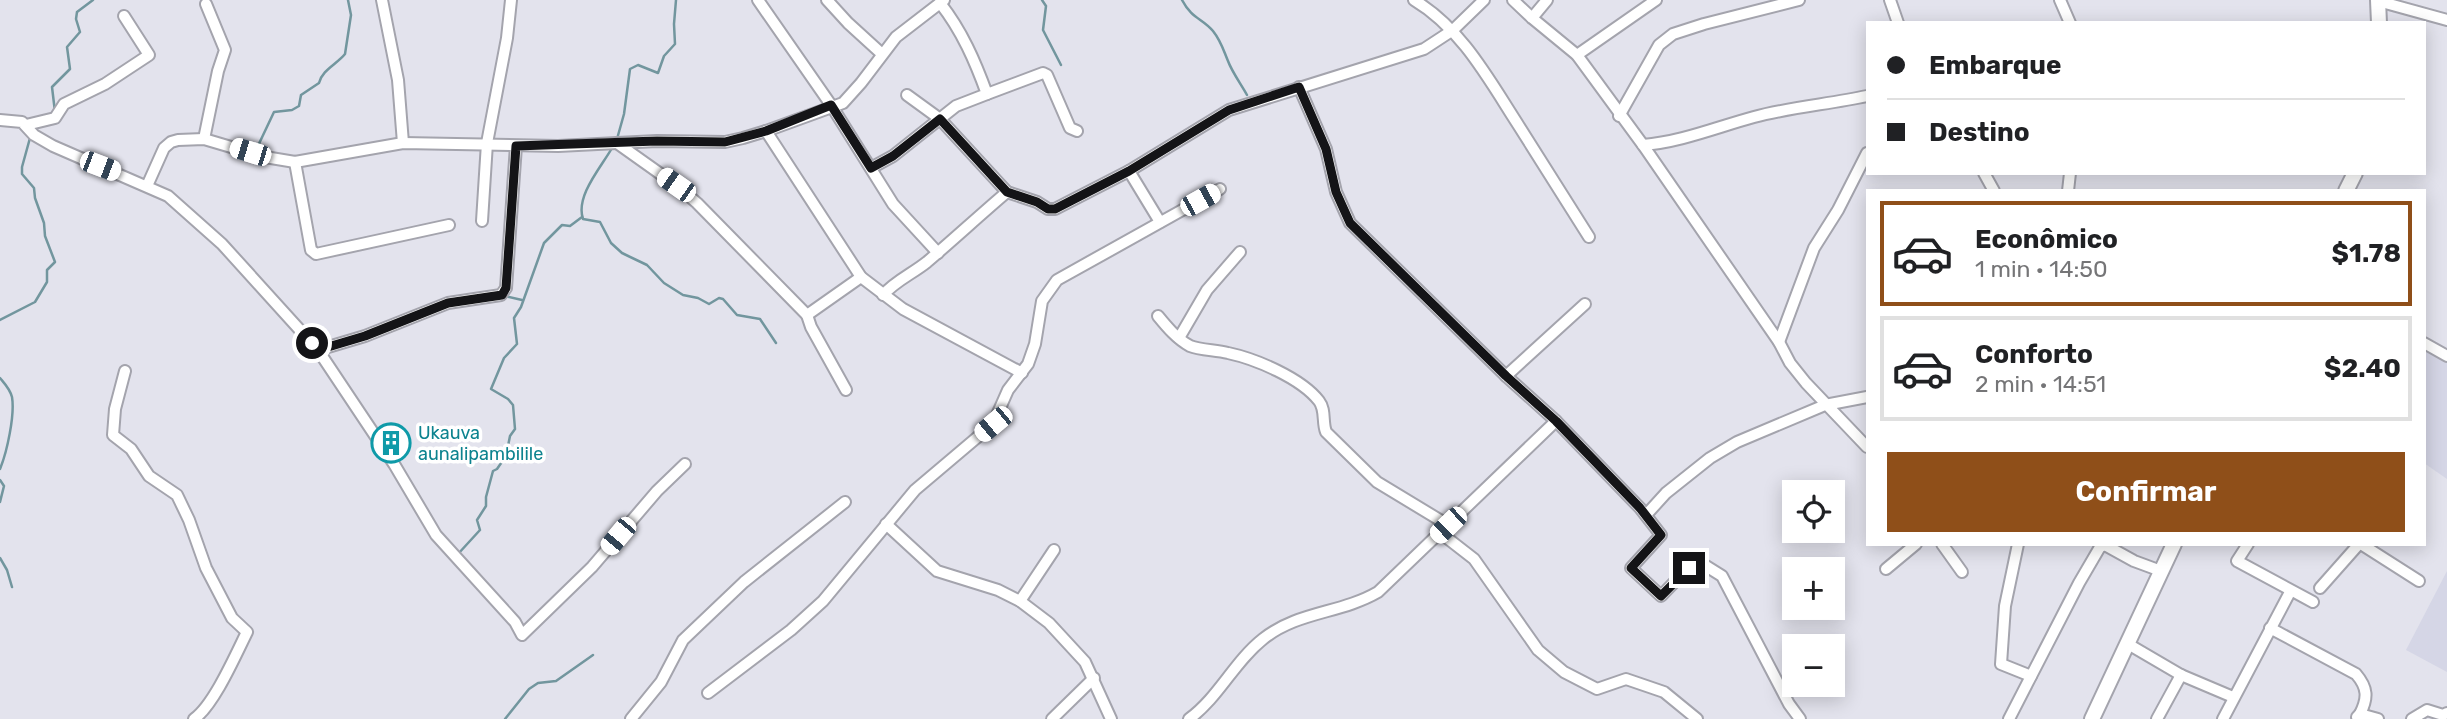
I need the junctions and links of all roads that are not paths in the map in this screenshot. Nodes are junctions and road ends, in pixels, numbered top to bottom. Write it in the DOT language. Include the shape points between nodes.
graph roads {
  1 [pos="382,0"];
  2 [pos="512,0"];
  3 [pos="758,0"];
  4 [pos="827,0"];
  5 [pos="1414,0"];
  6 [pos="1484,0"];
  7 [pos="1513,0"];
  8 [pos="1547,0"];
  9 [pos="1657,0"];
  10 [pos="1799,0"];
  11 [pos="1890,0"];
  12 [pos="2060,0"];
  13 [pos="2378,0"];
  14 [pos="942,2"];
  15 [pos="206,4"];
  16 [pos="124,16"];
  17 [pos="1532,18"];
  18 [pos="2447,20"];
  19 [pos="1897,21"];
  20 [pos="2069,21"];
  21 [pos="2379,21"];
  22 [pos="1452,30"];
  23 [pos="882,54"];
  24 [pos="1577,55"];
  25 [pos="1299,87"];
  26 [pos="987,94"];
  27 [pos="907,95"];
  28 [pos="1866,96"];
  29 [pos="831,105"];
  30 [pos="1619,116"];
  31 [pos="940,119"];
  32 [pos="0,120"];
  33 [pos="26,125"];
  34 [pos="766,131"];
  35 [pos="1077,131"];
  36 [pos="204,139"];
  37 [pos="403,143"];
  38 [pos="488,143"];
  39 [pos="618,143"];
  40 [pos="1643,145"];
  41 [pos="516,146"];
  42 [pos="1866,155"];
  43 [pos="295,162"];
  44 [pos="871,168"];
  45 [pos="1129,171"];
  46 [pos="147,186"];
  47 [pos="1220,189"];
  48 [pos="1007,192"];
  49 [pos="482,221"];
  50 [pos="1160,222"];
  51 [pos="449,225"];
  52 [pos="1589,237"];
  53 [pos="1240,252"];
  54 [pos="938,253"];
  55 [pos="861,277"];
  56 [pos="883,295"];
  57 [pos="1585,304"];
  58 [pos="807,314"];
  59 [pos="1158,316"];
  60 [pos="1179,338"];
  61 [pos="1779,342"];
  62 [pos="2426,344"];
  63 [pos="318,350"];
  64 [pos="2447,356"];
  65 [pos="125,371"];
  66 [pos="1022,373"];
  67 [pos="1506,376"];
  68 [pos="846,390"];
  69 [pos="1866,397"];
  70 [pos="1825,405"];
  71 [pos="1556,421"];
  72 [pos="1866,446"];
  73 [pos="685,464"];
  74 [pos="845,502"];
  75 [pos="1646,516"];
  76 [pos="886,524"];
  77 [pos="1448,525"];
  78 [pos="1914,546"];
  79 [pos="1943,546"];
  80 [pos="2018,546"];
  81 [pos="2102,546"];
  82 [pos="2107,546"];
  83 [pos="2173,546"];
  84 [pos="2247,546"];
  85 [pos="2358,546"];
  86 [pos="2363,546"];
  87 [pos="1054,550"];
  88 [pos="1886,569"];
  89 [pos="2161,571"];
  90 [pos="1962,572"];
  91 [pos="2419,581"];
  92 [pos="2320,588"];
  93 [pos="2290,592"];
  94 [pos="1020,601"];
  95 [pos="2313,602"];
  96 [pos="2270,628"];
  97 [pos="2128,644"];
  98 [pos="2181,675"];
  99 [pos="2031,676"];
  100 [pos="1094,678"];
  101 [pos="708,693"];
  102 [pos="2233,697"];
  103 [pos="2447,713"];
  104 [pos="1798,715"];
  105 [pos="2358,716"];
  106 [pos="194,719"];
  107 [pos="631,719"];
  108 [pos="1052,719"];
  109 [pos="1111,719"];
  110 [pos="1189,719"];
  111 [pos="1697,719"];
  112 [pos="1785,719"];
  113 [pos="2009,719"];
  114 [pos="2092,719"];
  115 [pos="2157,719"];
  116 [pos="2223,719"];
  117 [pos="2378,719"];
  118 [pos="2412,719"];
  1 -- 37 [label="street" via="398,80"];
  2 -- 38 [label="street"];
  3 -- 29 [label="street"];
  4 -- 23 [label="street"];
  5 -- 22 [label="street"];
  6 -- 22 [label="street"];
  7 -- 17 [label="street"];
  8 -- 17 [label="street"];
  9 -- 24 [label="street"];
  10 -- 30 [label="street" via="1673,34 1659,46"];
  11 -- 19 [label="street"];
  12 -- 20 [label="street"];
  13 -- 18 [label="street"];
  13 -- 21 [label="main road"];
  14 -- 23 [label="street" via="896,37"];
  14 -- 26 [label="street" via="967,44"];
  15 -- 36 [label="street" via="225,50"];
  16 -- 33 [label="street" via="149,55 61,106 57,117"];
  17 -- 24 [label="street"];
  22 -- 25 [label="street" via="1423,49"];
  22 -- 52 [label="street"];
  23 -- 29 [label="street" via="843,103"];
  24 -- 30 [label="street"];
  25 -- 45 [label="street" via="1229,110"];
  25 -- 67 [label="street" via="1326,149 1336,192 1350,223"];
  26 -- 31 [label="street" via="956,106"];
  26 -- 35 [label="street" via="1047,75 1070,128"];
  27 -- 31 [label="street"];
  28 -- 40 [label="street" via="1808,105"];
  29 -- 34 [label="street"];
  29 -- 44 [label="street"];
  30 -- 40 [label="street"];
  31 -- 44 [label="street"];
  31 -- 48 [label="street"];
  32 -- 33 [label="street"];
  33 -- 46 [label="street" via="53,146"];
  34 -- 39 [label="street" via="725,142"];
  34 -- 55 [label="street"];
  36 -- 43 [label="street"];
  36 -- 46 [label="street" via="170,142"];
  37 -- 38 [label="street"];
  37 -- 43 [label="street"];
  38 -- 41 [label="street"];
  38 -- 49 [label="street"];
  39 -- 41 [label="street"];
  39 -- 58 [label="street" via="696,203"];
  40 -- 61 [label="street"];
  41 -- 63 [label="street" via="502,295 448,303"];
  42 -- 61 [label="street" via="1814,248"];
  43 -- 51 [label="street" via="311,250 316,254"];
  44 -- 54 [label="street" via="893,204"];
  45 -- 48 [label="street" via="1055,209"];
  45 -- 50 [label="street"];
  46 -- 63 [label="street" via="168,197 222,244"];
  47 -- 50 [label="street"];
  48 -- 54 [label="street"];
  50 -- 66 [label="street" via="1063,275 1049,288 1042,301 1035,344"];
  53 -- 60 [label="street" via="1207,290"];
  54 -- 56 [label="street"];
  55 -- 56 [label="street"];
  55 -- 58 [label="street"];
  56 -- 66 [label="street"];
  57 -- 67 [label="street"];
  58 -- 68 [label="street"];
  59 -- 60 [label="street"];
  60 -- 77 [label="street" via="1192,347 1243,356 1299,385 1321,404 1326,432 1377,482"];
  61 -- 70 [label="street"];
  62 -- 64 [label="street"];
  63 -- 73 [label="street" via="436,534 522,635 593,567"];
  65 -- 106 [label="street" via="113,435 131,449 149,476 177,495 206,568 232,618 247,632"];
  66 -- 76 [label="street" via="1008,390 993,424 915,491"];
  67 -- 71 [label="street"];
  69 -- 70 [label="street"];
  70 -- 72 [label="street"];
  70 -- 75 [label="street" via="1710,458"];
  71 -- 75 [label="street"];
  71 -- 77 [label="street"];
  74 -- 107 [label="street" via="744,582 683,640 661,682"];
  75 -- 104 [label="street" via="1661,535 1631,568 1661,596 1689,568 1706,566 1722,576"];
  76 -- 94 [label="street" via="937,571"];
  76 -- 101 [label="street" via="823,601"];
  77 -- 110 [label="street" via="1378,592 1359,603 1286,624 1264,638"];
  77 -- 111 [label="street" via="1447,538 1474,559 1538,650 1564,672 1597,689 1626,679 1664,692"];
  78 -- 88 [label="street"];
  79 -- 90 [label="street"];
  80 -- 99 [label="street" via="2005,606 2001,664"];
  81 -- 99 [label="street"];
  82 -- 89 [label="street"];
  83 -- 89 [label="main road"];
  84 -- 93 [label="street" via="2237,561"];
  85 -- 92 [label="street"];
  86 -- 91 [label="street"];
  87 -- 94 [label="street"];
  89 -- 97 [label="main road"];
  93 -- 95 [label="street"];
  93 -- 96 [label="street"];
  94 -- 100 [label="street" via="1049,623"];
  96 -- 102 [label="street"];
  96 -- 105 [label="street" via="2356,674 2367,693"];
  97 -- 98 [label="street"];
  97 -- 114 [label="main road"];
  98 -- 102 [label="street"];
  98 -- 115 [label="street"];
  99 -- 113 [label="street"];
  100 -- 108 [label="street"];
  100 -- 109 [label="street"];
  102 -- 116 [label="street"];
  103 -- 118 [label="street" via="2427,710"];
  104 -- 112 [label="street"];
  105 -- 117 [label="street"];
}
